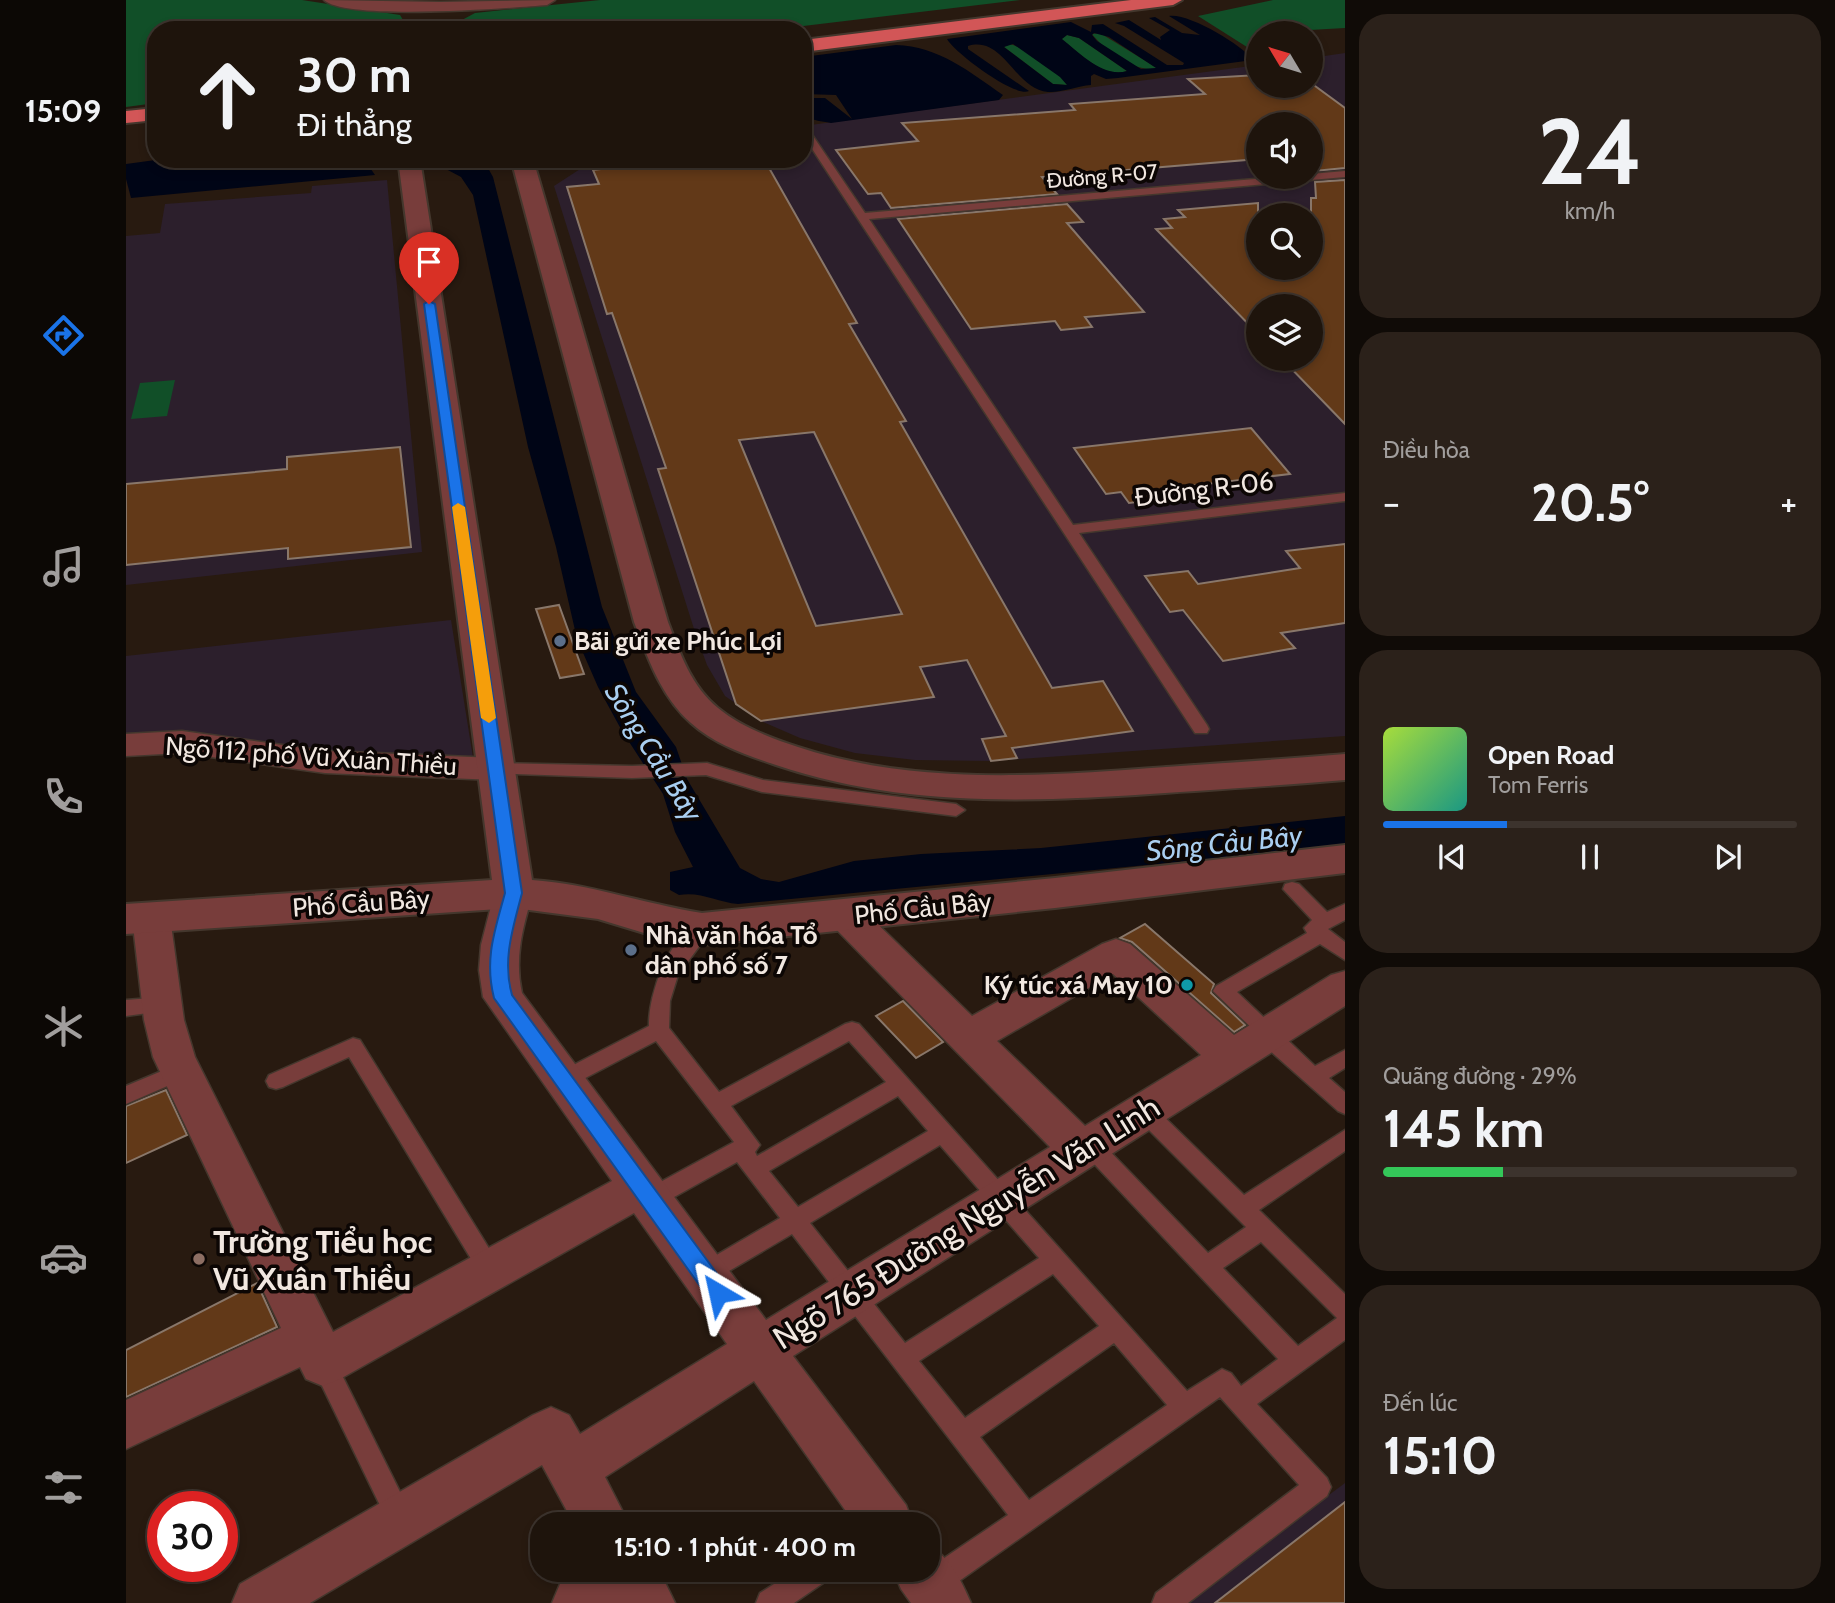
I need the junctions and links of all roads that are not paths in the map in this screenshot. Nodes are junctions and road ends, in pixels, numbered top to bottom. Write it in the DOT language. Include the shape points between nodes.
graph roads {
  1 [pos="332,0"];
  2 [pos="547,0"];
  3 [pos="1095,0"];
  4 [pos="1173,0"];
  5 [pos="999,17"];
  6 [pos="812,34"];
  7 [pos="812,45"];
  8 [pos="147,115"];
  9 [pos="126,117"];
  10 [pos="147,126"];
  11 [pos="126,129"];
  12 [pos="812,141"];
  13 [pos="410,168"];
  14 [pos="525,168"];
  15 [pos="1345,174"];
  16 [pos="862,216"];
  17 [pos="1345,497"];
  18 [pos="1069,530"];
  19 [pos="1201,729"];
  20 [pos="126,745"];
  21 [pos="1345,767"];
  22 [pos="496,769"];
  23 [pos="956,810"];
  24 [pos="1345,859"];
  25 [pos="1292,889"];
  26 [pos="514,893"];
  27 [pos="1345,911"];
  28 [pos="845,916"];
  29 [pos="139,918"];
  30 [pos="1323,928"];
  31 [pos="702,929"];
  32 [pos="1345,953"];
  33 [pos="1345,986"];
  34 [pos="145,1007"];
  35 [pos="659,1030"];
  36 [pos="968,1038"];
  37 [pos="1256,1042"];
  38 [pos="1345,1058"];
  39 [pos="181,1071"];
  40 [pos="1313,1077"];
  41 [pos="563,1080"];
  42 [pos="276,1081"];
  43 [pos="901,1084"];
  44 [pos="126,1096"];
  45 [pos="717,1103"];
  46 [pos="1345,1105"];
  47 [pos="1144,1111"];
  48 [pos="944,1132"];
  49 [pos="1345,1139"];
  50 [pos="1085,1148"];
  51 [pos="748,1159"];
  52 [pos="645,1193"];
  53 [pos="1003,1198"];
  54 [pos="1243,1208"];
  55 [pos="795,1220"];
  56 [pos="1262,1228"];
  57 [pos="1056,1259"];
  58 [pos="1206,1267"];
  59 [pos="490,1270"];
  60 [pos="704,1274"];
  61 [pos="852,1293"];
  62 [pos="1345,1310"];
  63 [pos="1345,1326"];
  64 [pos="1116,1328"];
  65 [pos="316,1350"];
  66 [pos="760,1350"];
  67 [pos="903,1358"];
  68 [pos="1296,1361"];
  69 [pos="1239,1402"];
  70 [pos="1186,1408"];
  71 [pos="126,1425"];
  72 [pos="962,1435"];
  73 [pos="571,1469"];
  74 [pos="596,1512"];
  75 [pos="878,1512"];
  76 [pos="1027,1518"];
  77 [pos="401,1521"];
  78 [pos="636,1582"];
  79 [pos="802,1582"];
  80 [pos="931,1586"];
  81 [pos="259,1603"];
  82 [pos="579,1603"];
  83 [pos="770,1603"];
  84 [pos="1166,1603"];
  1 -- 2 [label="street" via="415,14 444,14"];
  3 -- 5 [label="main road"];
  4 -- 5 [label="main road"];
  5 -- 6 [label="main road"];
  5 -- 7 [label="main road"];
  8 -- 9 [label="main road"];
  10 -- 11 [label="main road"];
  12 -- 16 [label="lane"];
  13 -- 22 [label="street"];
  14 -- 21 [label="street" via="651,622 669,668 698,711 738,738 784,755 835,772 905,783 1041,789"];
  15 -- 16 [label="lane, Đường R-07"];
  16 -- 18 [label="lane"];
  17 -- 18 [label="lane, Đường R-06"];
  18 -- 19 [label="lane"];
  20 -- 22 [label="street, Ngõ 112 phố Vũ Xuân Thiều" via="182,742 325,762"];
  22 -- 23 [label="lane" via="707,769 762,786"];
  22 -- 26 [label="street"];
  24 -- 28 [label="street, Phố Cầu Bây"];
  25 -- 30 [label="lane"];
  26 -- 29 [label="street, Phố Cầu Bây"];
  26 -- 31 [label="street, Phố Cầu Bây" via="600,904 654,921"];
  26 -- 41 [label="street, Ngõ 765 Đường Nguyễn Văn Linh" via="499,950 503,998"];
  27 -- 30 [label="lane"];
  28 -- 31 [label="street, Phố Cầu Bây"];
  28 -- 36 [label="street"];
  29 -- 34 [label="street"];
  30 -- 32 [label="lane"];
  30 -- 37 [label="lane" via="1223,991"];
  31 -- 35 [label="lane" via="661,988"];
  33 -- 37 [label="street, Ngõ 765 Đường Nguyễn Văn Linh"];
  34 -- 39 [label="street" via="169,1037"];
  35 -- 41 [label="lane"];
  35 -- 45 [label="lane"];
  36 -- 37 [label="street" via="1115,954"];
  36 -- 50 [label="street"];
  37 -- 40 [label="lane"];
  37 -- 47 [label="street, Ngõ 765 Đường Nguyễn Văn Linh"];
  38 -- 40 [label="lane"];
  39 -- 44 [label="lane"];
  39 -- 65 [label="street"];
  40 -- 46 [label="lane"];
  41 -- 52 [label="street, Ngõ 765 Đường Nguyễn Văn Linh"];
  42 -- 59 [label="lane" via="353,1046"];
  43 -- 45 [label="lane" via="852,1030"];
  43 -- 48 [label="lane"];
  43 -- 51 [label="lane"];
  45 -- 51 [label="lane" via="749,1145"];
  47 -- 50 [label="street, Ngõ 765 Đường Nguyễn Văn Linh"];
  47 -- 54 [label="lane"];
  48 -- 53 [label="lane"];
  48 -- 55 [label="lane"];
  49 -- 54 [label="lane"];
  50 -- 53 [label="street, Ngõ 765 Đường Nguyễn Văn Linh"];
  50 -- 58 [label="lane"];
  51 -- 52 [label="lane"];
  51 -- 55 [label="lane"];
  52 -- 59 [label="street"];
  52 -- 60 [label="street, Ngõ 765 Đường Nguyễn Văn Linh"];
  53 -- 57 [label="lane"];
  53 -- 61 [label="street, Ngõ 765 Đường Nguyễn Văn Linh"];
  54 -- 56 [label="lane"];
  55 -- 60 [label="lane"];
  55 -- 61 [label="lane"];
  56 -- 58 [label="lane"];
  56 -- 62 [label="lane"];
  57 -- 64 [label="lane"];
  57 -- 67 [label="lane"];
  58 -- 68 [label="lane"];
  59 -- 65 [label="street"];
  60 -- 66 [label="street, Ngõ 765 Đường Nguyễn Văn Linh"];
  61 -- 66 [label="street, Ngõ 765 Đường Nguyễn Văn Linh"];
  61 -- 67 [label="lane"];
  63 -- 68 [label="lane"];
  64 -- 70 [label="lane"];
  64 -- 72 [label="lane"];
  65 -- 71 [label="street"];
  65 -- 77 [label="lane"];
  66 -- 73 [label="street"];
  66 -- 75 [label="street"];
  67 -- 72 [label="lane"];
  68 -- 69 [label="lane"];
  69 -- 70 [label="lane" via="1222,1381"];
  69 -- 84 [label="lane" via="1318,1487"];
  70 -- 76 [label="lane"];
  72 -- 76 [label="lane"];
  73 -- 74 [label="street"];
  73 -- 77 [label="street" via="551,1432"];
  76 -- 80 [label="lane"];
  77 -- 81 [label="street"];
  78 -- 82 [label="street"];
  79 -- 83 [label="lane"];
}
